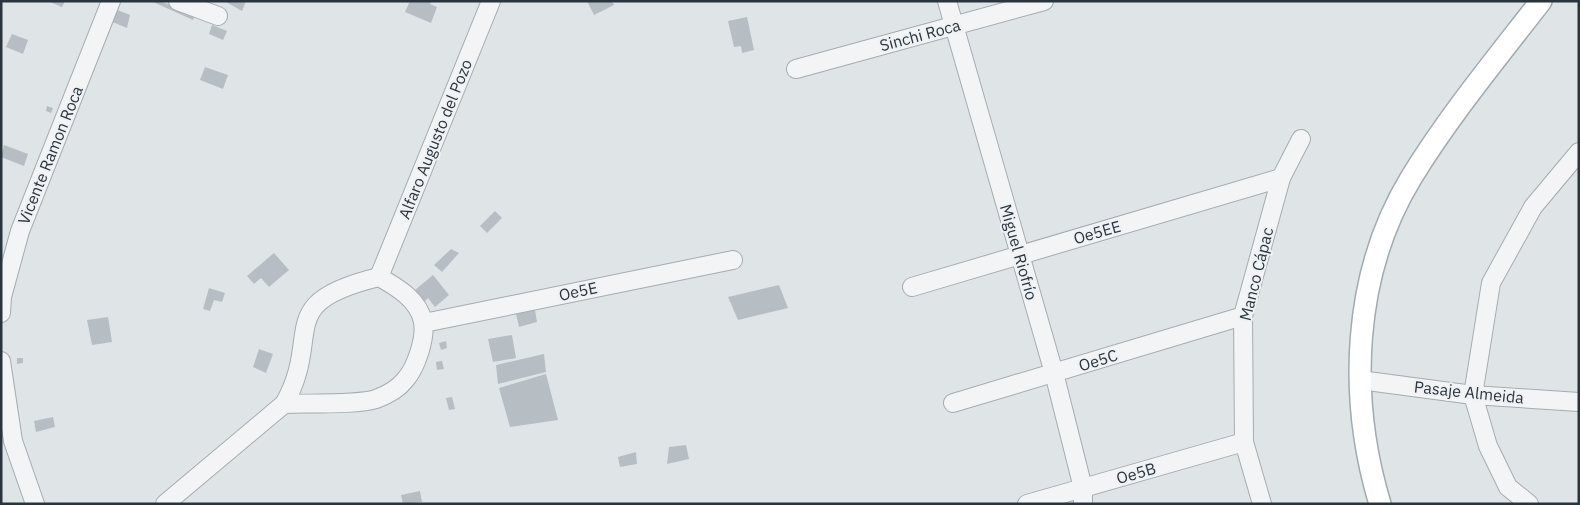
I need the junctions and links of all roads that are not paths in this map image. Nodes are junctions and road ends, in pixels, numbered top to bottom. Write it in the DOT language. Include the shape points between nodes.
graph roads {
  1 [pos="111,1"];
  2 [pos="178,1"];
  3 [pos="491,1"];
  4 [pos="947,1"];
  5 [pos="1044,1"];
  6 [pos="1541,1"];
  7 [pos="218,16"];
  8 [pos="954,26"];
  9 [pos="796,69"];
  10 [pos="1301,138"];
  11 [pos="1579,152"];
  12 [pos="1282,178"];
  13 [pos="1020,255"];
  14 [pos="733,260"];
  15 [pos="379,277"];
  16 [pos="912,287"];
  17 [pos="1,313"];
  18 [pos="1243,316"];
  19 [pos="424,323"];
  20 [pos="1,361"];
  21 [pos="1054,373"];
  22 [pos="1360,380"];
  23 [pos="1473,395"];
  24 [pos="1579,402"];
  25 [pos="953,403"];
  26 [pos="284,404"];
  27 [pos="1244,442"];
  28 [pos="1083,496"];
  29 [pos="34,504"];
  30 [pos="165,504"];
  31 [pos="1027,504"];
  32 [pos="1262,504"];
  33 [pos="1380,504"];
  34 [pos="1529,504"];
  1 -- 17 [label="street, Vicente Ramon Roca" via="20,231 2,297"];
  2 -- 7 [label="street"];
  3 -- 15 [label="street, Alfaro Augusto del Pozo"];
  4 -- 8 [label="street, Miguel Riofrío"];
  5 -- 8 [label="street, Sinchi Roca"];
  6 -- 22 [label="main road" via="1446,127 1410,179 1394,212 1376,261 1362,320"];
  8 -- 9 [label="street, Sinchi Roca"];
  8 -- 13 [label="street, Miguel Riofrío"];
  10 -- 12 [label="street, Manco Cápac"];
  11 -- 23 [label="street" via="1533,207 1490,283"];
  12 -- 13 [label="street, Oe5EE"];
  12 -- 18 [label="street, Manco Cápac"];
  13 -- 16 [label="street, Oe5EE"];
  13 -- 21 [label="street, Miguel Riofrío"];
  14 -- 19 [label="street, Oe5E"];
  15 -- 19 [label="street" via="405,293"];
  15 -- 26 [label="street" via="356,282 334,292 320,299 310,310 296,382"];
  18 -- 21 [label="street, Oe5C"];
  18 -- 27 [label="street, Manco Cápac"];
  19 -- 26 [label="street" via="412,368 396,389 374,400"];
  20 -- 29 [label="street" via="12,441"];
  21 -- 25 [label="street, Oe5C"];
  21 -- 28 [label="street, Miguel Riofrío"];
  22 -- 23 [label="street, Pasaje Almeida"];
  22 -- 33 [label="main road" via="1368,455"];
  23 -- 24 [label="street, Pasaje Almeida"];
  23 -- 34 [label="street" via="1488,446 1508,487"];
  26 -- 30 [label="street"];
  27 -- 28 [label="street, Oe5B"];
  27 -- 32 [label="street, Manco Cápac"];
  28 -- 31 [label="street, Oe5B"];
}
